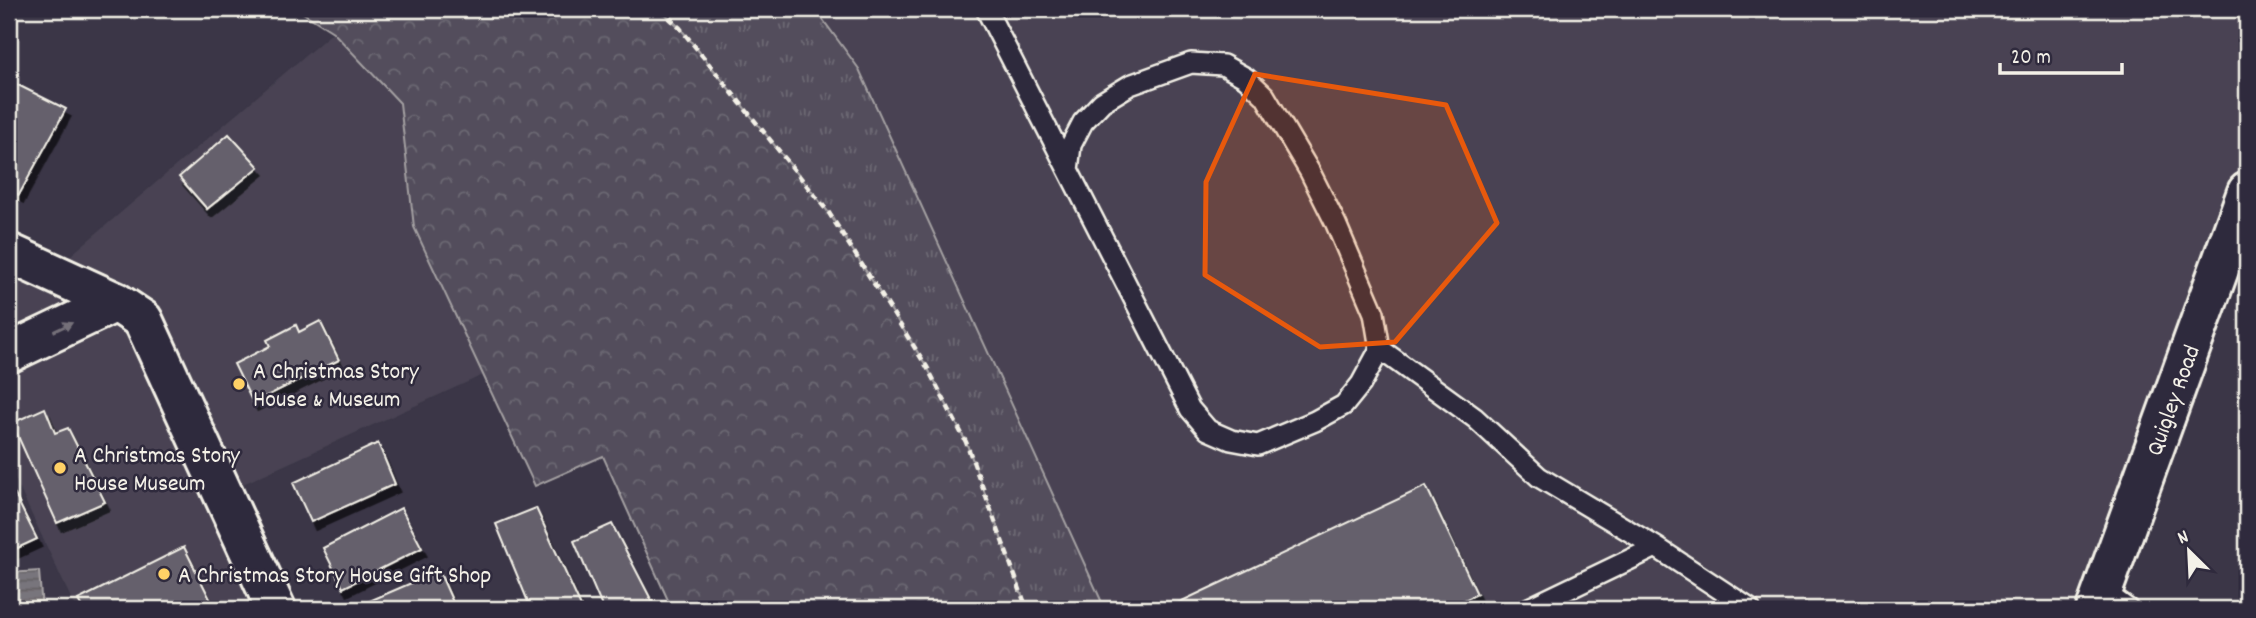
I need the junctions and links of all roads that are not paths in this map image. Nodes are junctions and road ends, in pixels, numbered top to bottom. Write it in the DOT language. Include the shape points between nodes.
graph roads {
  1 [pos="986,9"];
  2 [pos="1068,170"];
  3 [pos="2247,192"];
  4 [pos="9,253"];
  5 [pos="116,302"];
  6 [pos="1380,349"];
  7 [pos="9,353"];
  8 [pos="1656,547"];
  9 [pos="2109,603"];
  10 [pos="276,609"];
  11 [pos="1527,609"];
  12 [pos="1750,609"];
  1 -- 2 [label="lane"];
  2 -- 6 [label="lane" via="1190,409 1208,430 1258,445 1315,421 1343,405"];
  2 -- 6 [label="lane" via="1071,145 1083,122 1101,103 1130,85 1191,64 1223,65 1246,78 1265,96 1336,224 1374,313"];
  3 -- 9 [label="street, Quigley Road"];
  4 -- 5 [label="street"];
  7 -- 5 [label="street, one-way"];
  5 -- 10 [label="street" via="143,320"];
  6 -- 8 [label="lane" via="1475,418 1539,477"];
  8 -- 11 [label="lane"];
  8 -- 12 [label="lane"];
}
